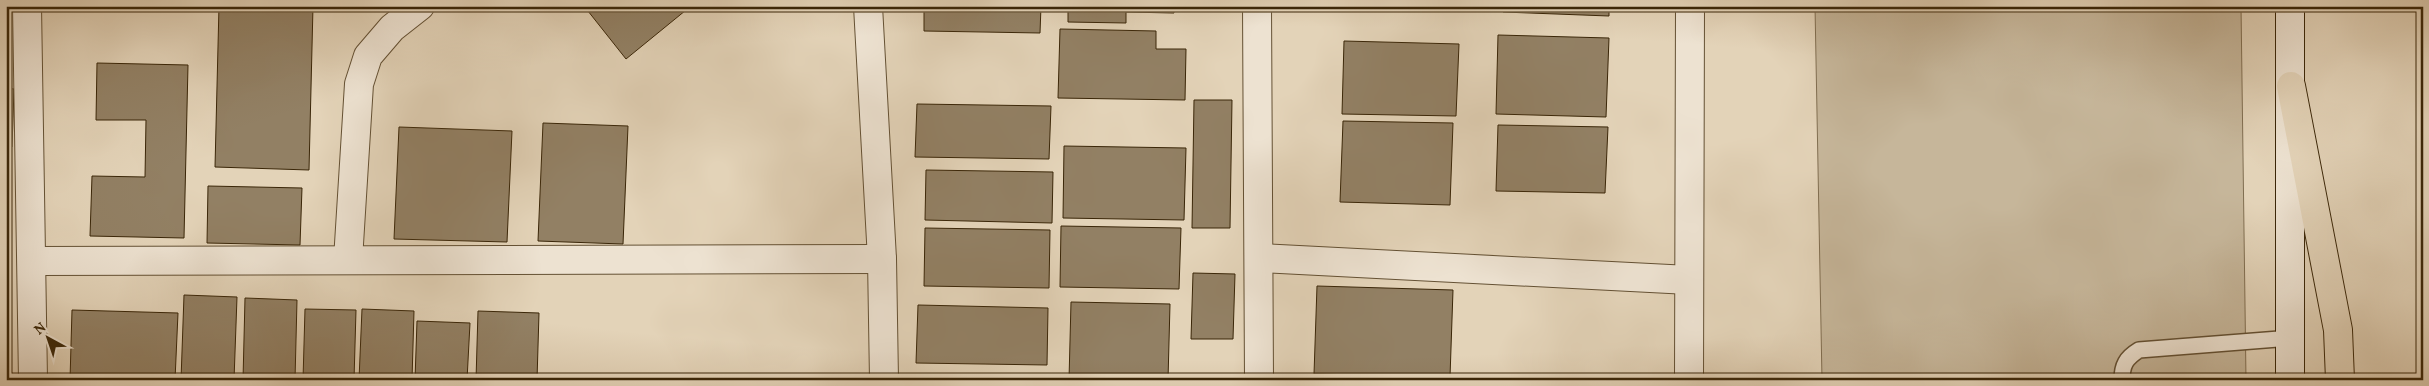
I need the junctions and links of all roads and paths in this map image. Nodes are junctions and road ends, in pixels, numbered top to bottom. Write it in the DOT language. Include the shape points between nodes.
graph roads {
  1 [pos="27,6"];
  2 [pos="420,6"];
  3 [pos="868,6"];
  4 [pos="1258,6"];
  5 [pos="1690,6"];
  6 [pos="2290,6"];
  7 [pos="2292,86"];
  8 [pos="882,258"];
  9 [pos="1259,258"];
  10 [pos="348,260"];
  11 [pos="33,261"];
  12 [pos="1689,280"];
  13 [pos="2290,338"];
  14 [pos="34,380"];
  15 [pos="884,380"];
  16 [pos="1259,380"];
  17 [pos="1689,380"];
  18 [pos="2122,380"];
  19 [pos="2290,380"];
  20 [pos="2340,380"];
  1 -- 11 [label="street"];
  2 -- 10 [label="street" via="392,28 368,56 359,84"];
  3 -- 8 [label="street"];
  4 -- 9 [label="street"];
  5 -- 12 [label="street"];
  6 -- 7 [label="street"];
  7 -- 13 [label="street"];
  7 -- 20 [label="highway" via="2338,330"];
  8 -- 10 [label="street"];
  8 -- 15 [label="street"];
  9 -- 12 [label="street"];
  9 -- 16 [label="street"];
  10 -- 11 [label="street"];
  11 -- 14 [label="street"];
  12 -- 17 [label="street"];
  13 -- 18 [label="lane" via="2139,350 2127,357"];
  13 -- 19 [label="street"];
}
